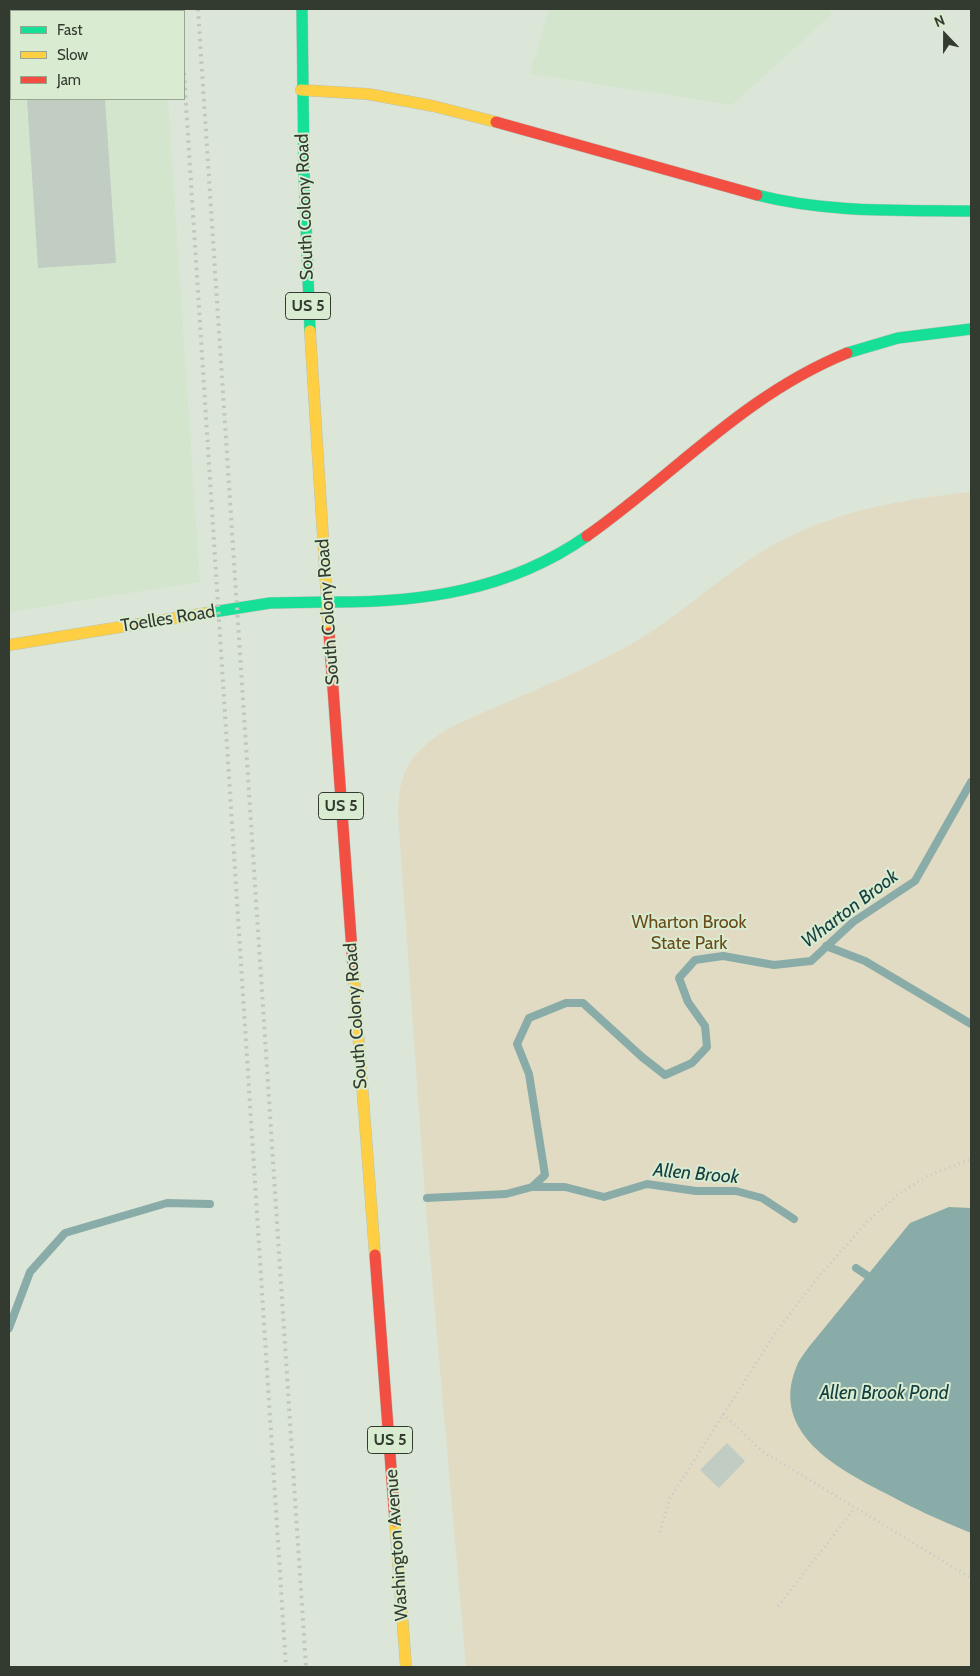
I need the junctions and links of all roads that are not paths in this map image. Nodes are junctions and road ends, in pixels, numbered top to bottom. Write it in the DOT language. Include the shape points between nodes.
graph roads {
  1 [pos="302,9"];
  2 [pos="301,90"];
  3 [pos="971,211"];
  4 [pos="971,329"];
  5 [pos="327,602"];
  6 [pos="9,646"];
  7 [pos="372,1214"];
  8 [pos="406,1667"];
  1 -- 2 [label="main road, South Colony Road / US 5"];
  2 -- 3 [label="main road" via="368,94 433,106 793,204 866,210"];
  2 -- 5 [label="main road, South Colony Road / US 5" via="307,284"];
  4 -- 5 [label="main road, Toelles Road" via="882,342 809,370 738,415 588,535 513,576 449,594 370,602"];
  5 -- 6 [label="main road, Toelles Road" via="270,603"];
  5 -- 7 [label="main road, South Colony Road / US 5"];
  7 -- 8 [label="main road, Washington Avenue / US 5"];
}
